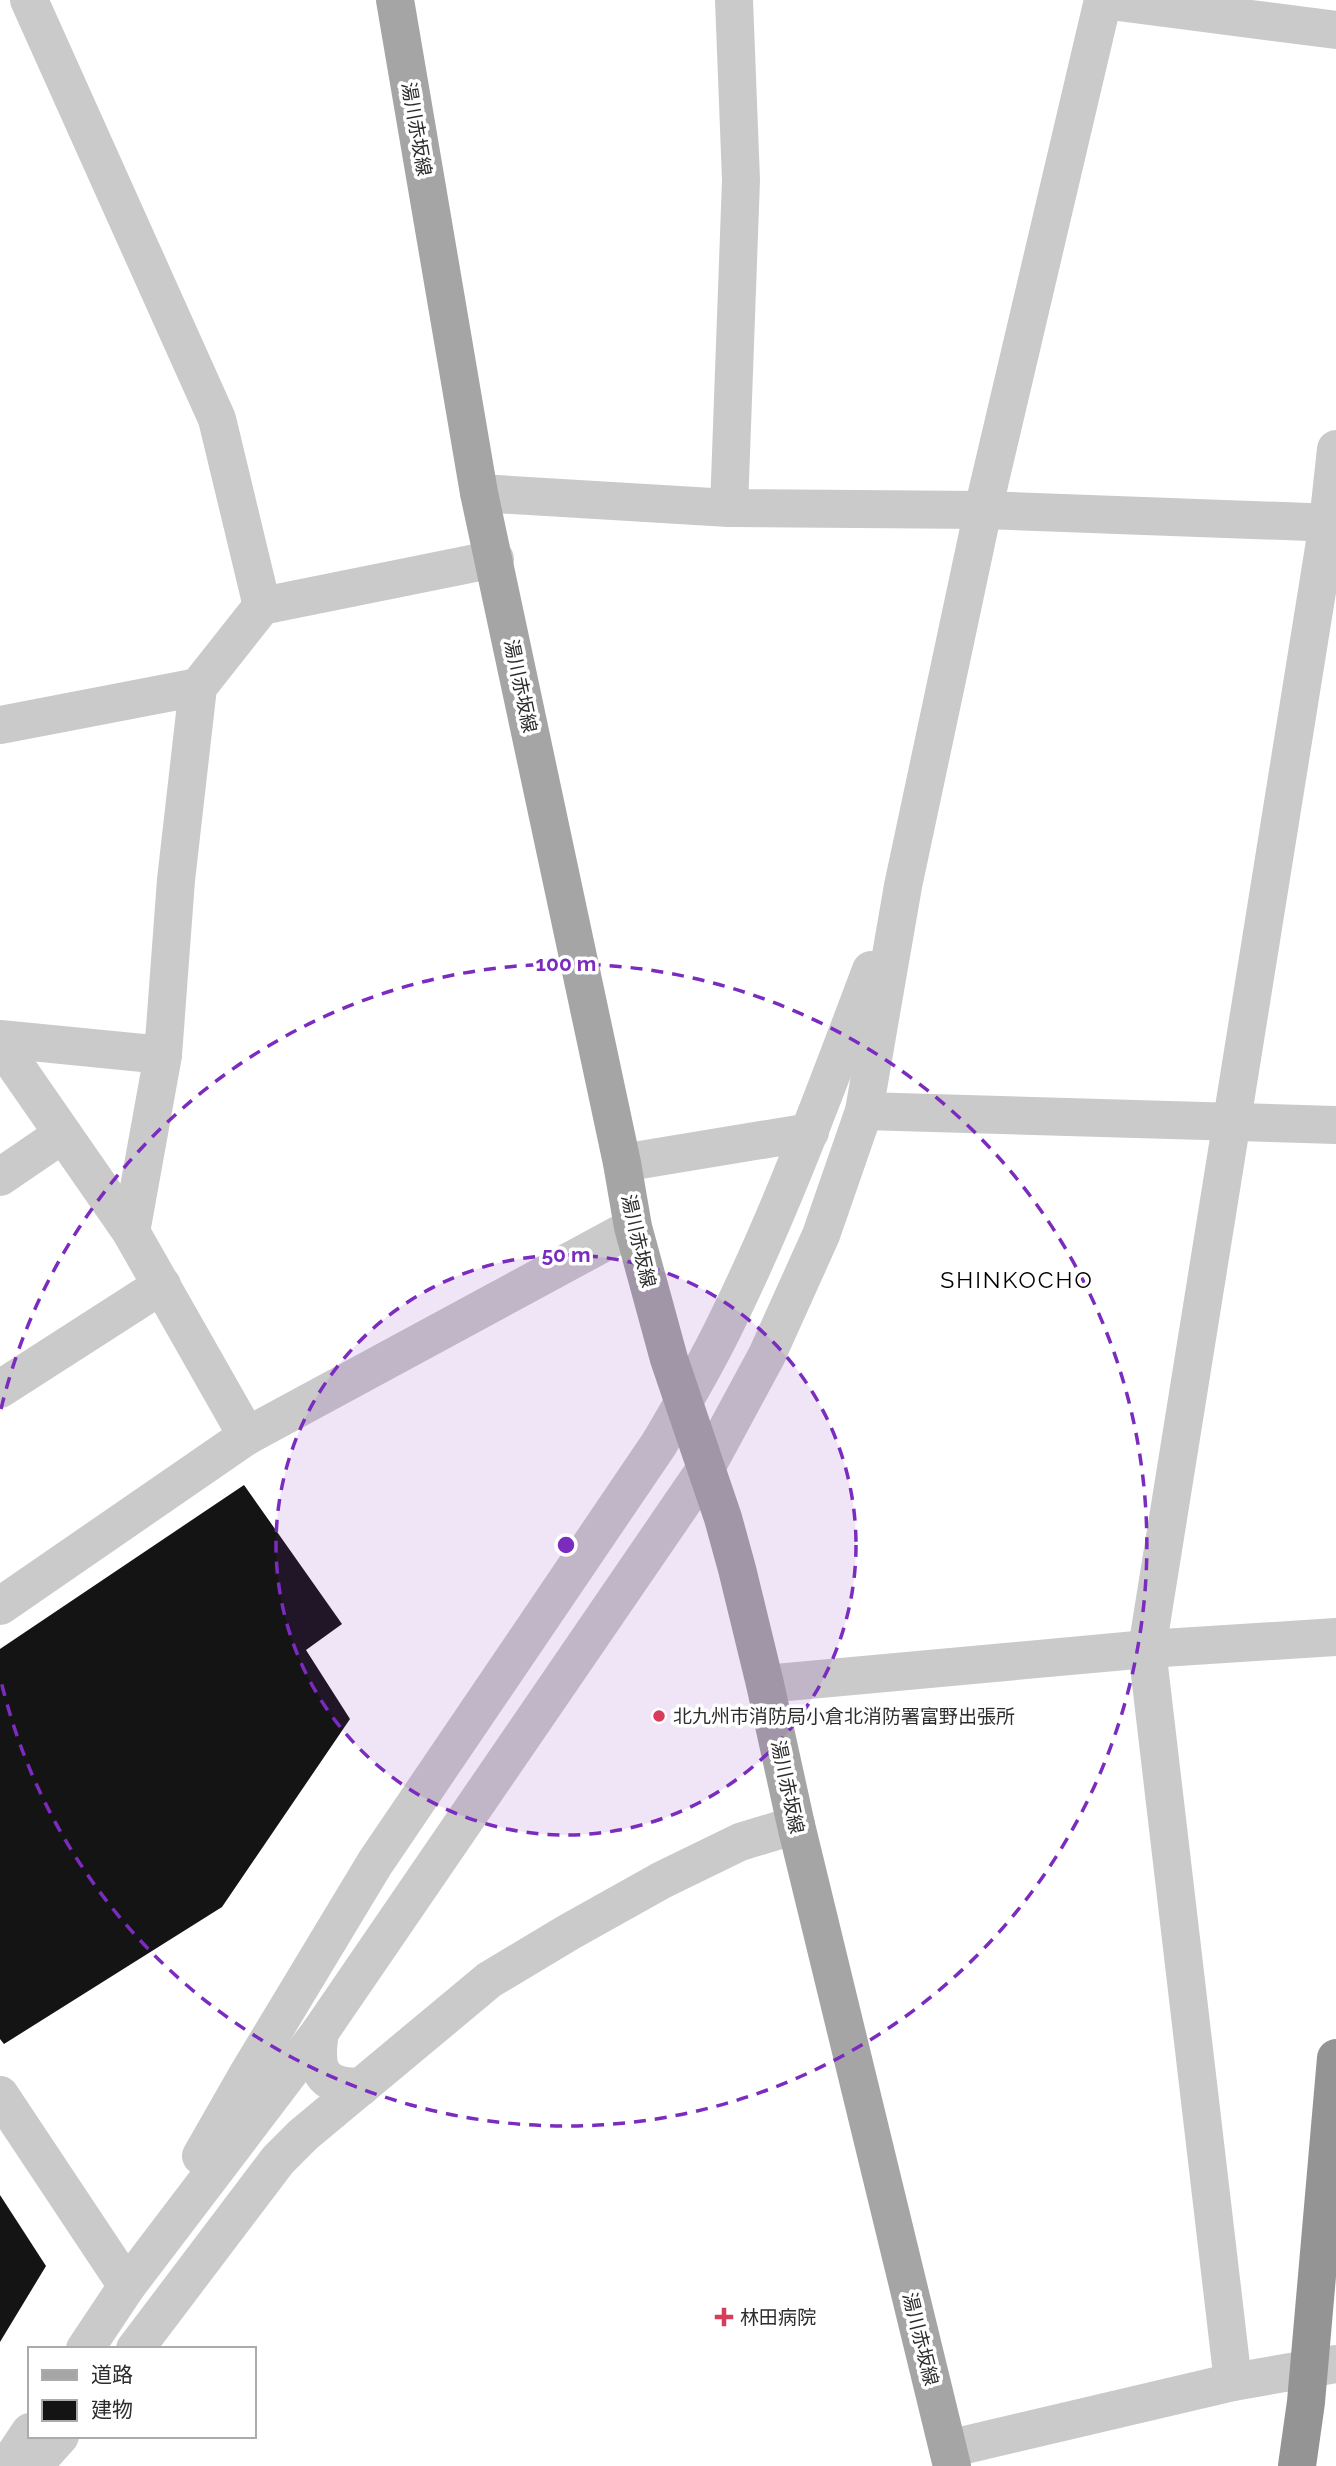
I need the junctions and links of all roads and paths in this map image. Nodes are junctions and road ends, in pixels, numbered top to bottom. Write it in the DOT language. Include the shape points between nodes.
graph roads {
  1 [pos="29,0"];
  2 [pos="395,0"];
  3 [pos="734,0"];
  4 [pos="1103,0"];
  5 [pos="1336,30"];
  6 [pos="1336,449"];
  7 [pos="480,494"];
  8 [pos="729,508"];
  9 [pos="983,510"];
  10 [pos="1332,523"];
  11 [pos="495,559"];
  12 [pos="262,606"];
  13 [pos="198,687"];
  14 [pos="0,725"];
  15 [pos="903,886"];
  16 [pos="0,1041"];
  17 [pos="163,1055"];
  18 [pos="864,1111"];
  19 [pos="1231,1122"];
  20 [pos="1336,1125"];
  21 [pos="810,1132"];
  22 [pos="63,1134"];
  23 [pos="622,1163"];
  24 [pos="0,1177"];
  25 [pos="634,1227"];
  26 [pos="131,1232"];
  27 [pos="162,1285"];
  28 [pos="0,1389"];
  29 [pos="683,1403"];
  30 [pos="247,1436"];
  31 [pos="706,1468"];
  32 [pos="0,1606"];
  33 [pos="1336,1637"];
  34 [pos="1147,1649"];
  35 [pos="765,1684"];
  36 [pos="796,1825"];
  37 [pos="320,2032"];
  38 [pos="1336,2058"];
  39 [pos="361,2087"];
  40 [pos="0,2095"];
  41 [pos="127,2286"];
  42 [pos="86,2347"];
  43 [pos="137,2347"];
  44 [pos="1336,2364"];
  45 [pos="1233,2382"];
  46 [pos="28,2435"];
  47 [pos="58,2438"];
  48 [pos="950,2457"];
  49 [pos="7,2466"];
  50 [pos="33,2466"];
  51 [pos="1297,2466"];
  1 -- 12 [label="street" via="217,419"];
  2 -- 7 [label="main road, 湯川赤坂線"];
  3 -- 8 [label="street" via="741,180"];
  4 -- 5 [label="street"];
  4 -- 9 [label="street"];
  6 -- 10 [label="street"];
  7 -- 8 [label="street"];
  7 -- 11 [label="main road, 湯川赤坂線"];
  8 -- 9 [label="street"];
  9 -- 10 [label="street"];
  9 -- 15 [label="street"];
  10 -- 19 [label="street"];
  11 -- 12 [label="street"];
  11 -- 23 [label="main road, 湯川赤坂線"];
  12 -- 13 [label="street"];
  13 -- 14 [label="street"];
  13 -- 17 [label="street" via="176,880"];
  15 -- 18 [label="street"];
  15 -- 21 [label="street"];
  16 -- 17 [label="street"];
  16 -- 22 [label="street"];
  17 -- 26 [label="street"];
  18 -- 19 [label="street"];
  18 -- 31 [label="street" via="821,1235 767,1355"];
  19 -- 20 [label="street"];
  19 -- 34 [label="street"];
  21 -- 23 [label="street"];
  21 -- 29 [label="street" via="726,1325"];
  22 -- 24 [label="street"];
  22 -- 26 [label="street"];
  23 -- 25 [label="main road, 湯川赤坂線"];
  25 -- 29 [label="main road, 湯川赤坂線"];
  25 -- 30 [label="street"];
  26 -- 27 [label="street"];
  27 -- 28 [label="street"];
  27 -- 30 [label="street"];
  29 -- 31 [label="main road, 湯川赤坂線"];
  29 -- 41 [label="street" via="376,1863 249,2071"];
  30 -- 32 [label="street"];
  31 -- 35 [label="main road, 湯川赤坂線"];
  31 -- 37 [label="street"];
  33 -- 34 [label="street"];
  34 -- 35 [label="street"];
  34 -- 45 [label="street"];
  35 -- 36 [label="main road, 湯川赤坂線"];
  36 -- 39 [label="street" via="729,1847 569,1931 489,1980"];
  36 -- 48 [label="main road, 湯川赤坂線"];
  37 -- 39 [label="street" via="316,2056 322,2072 333,2084"];
  37 -- 41 [label="street"];
  38 -- 51 [label="highway, bridge"];
  39 -- 43 [label="street" via="278,2160"];
  40 -- 41 [label="street"];
  41 -- 42 [label="street"];
  44 -- 45 [label="street"];
  45 -- 48 [label="street"];
  46 -- 49 [label="street"];
  47 -- 50 [label="street"];
}
